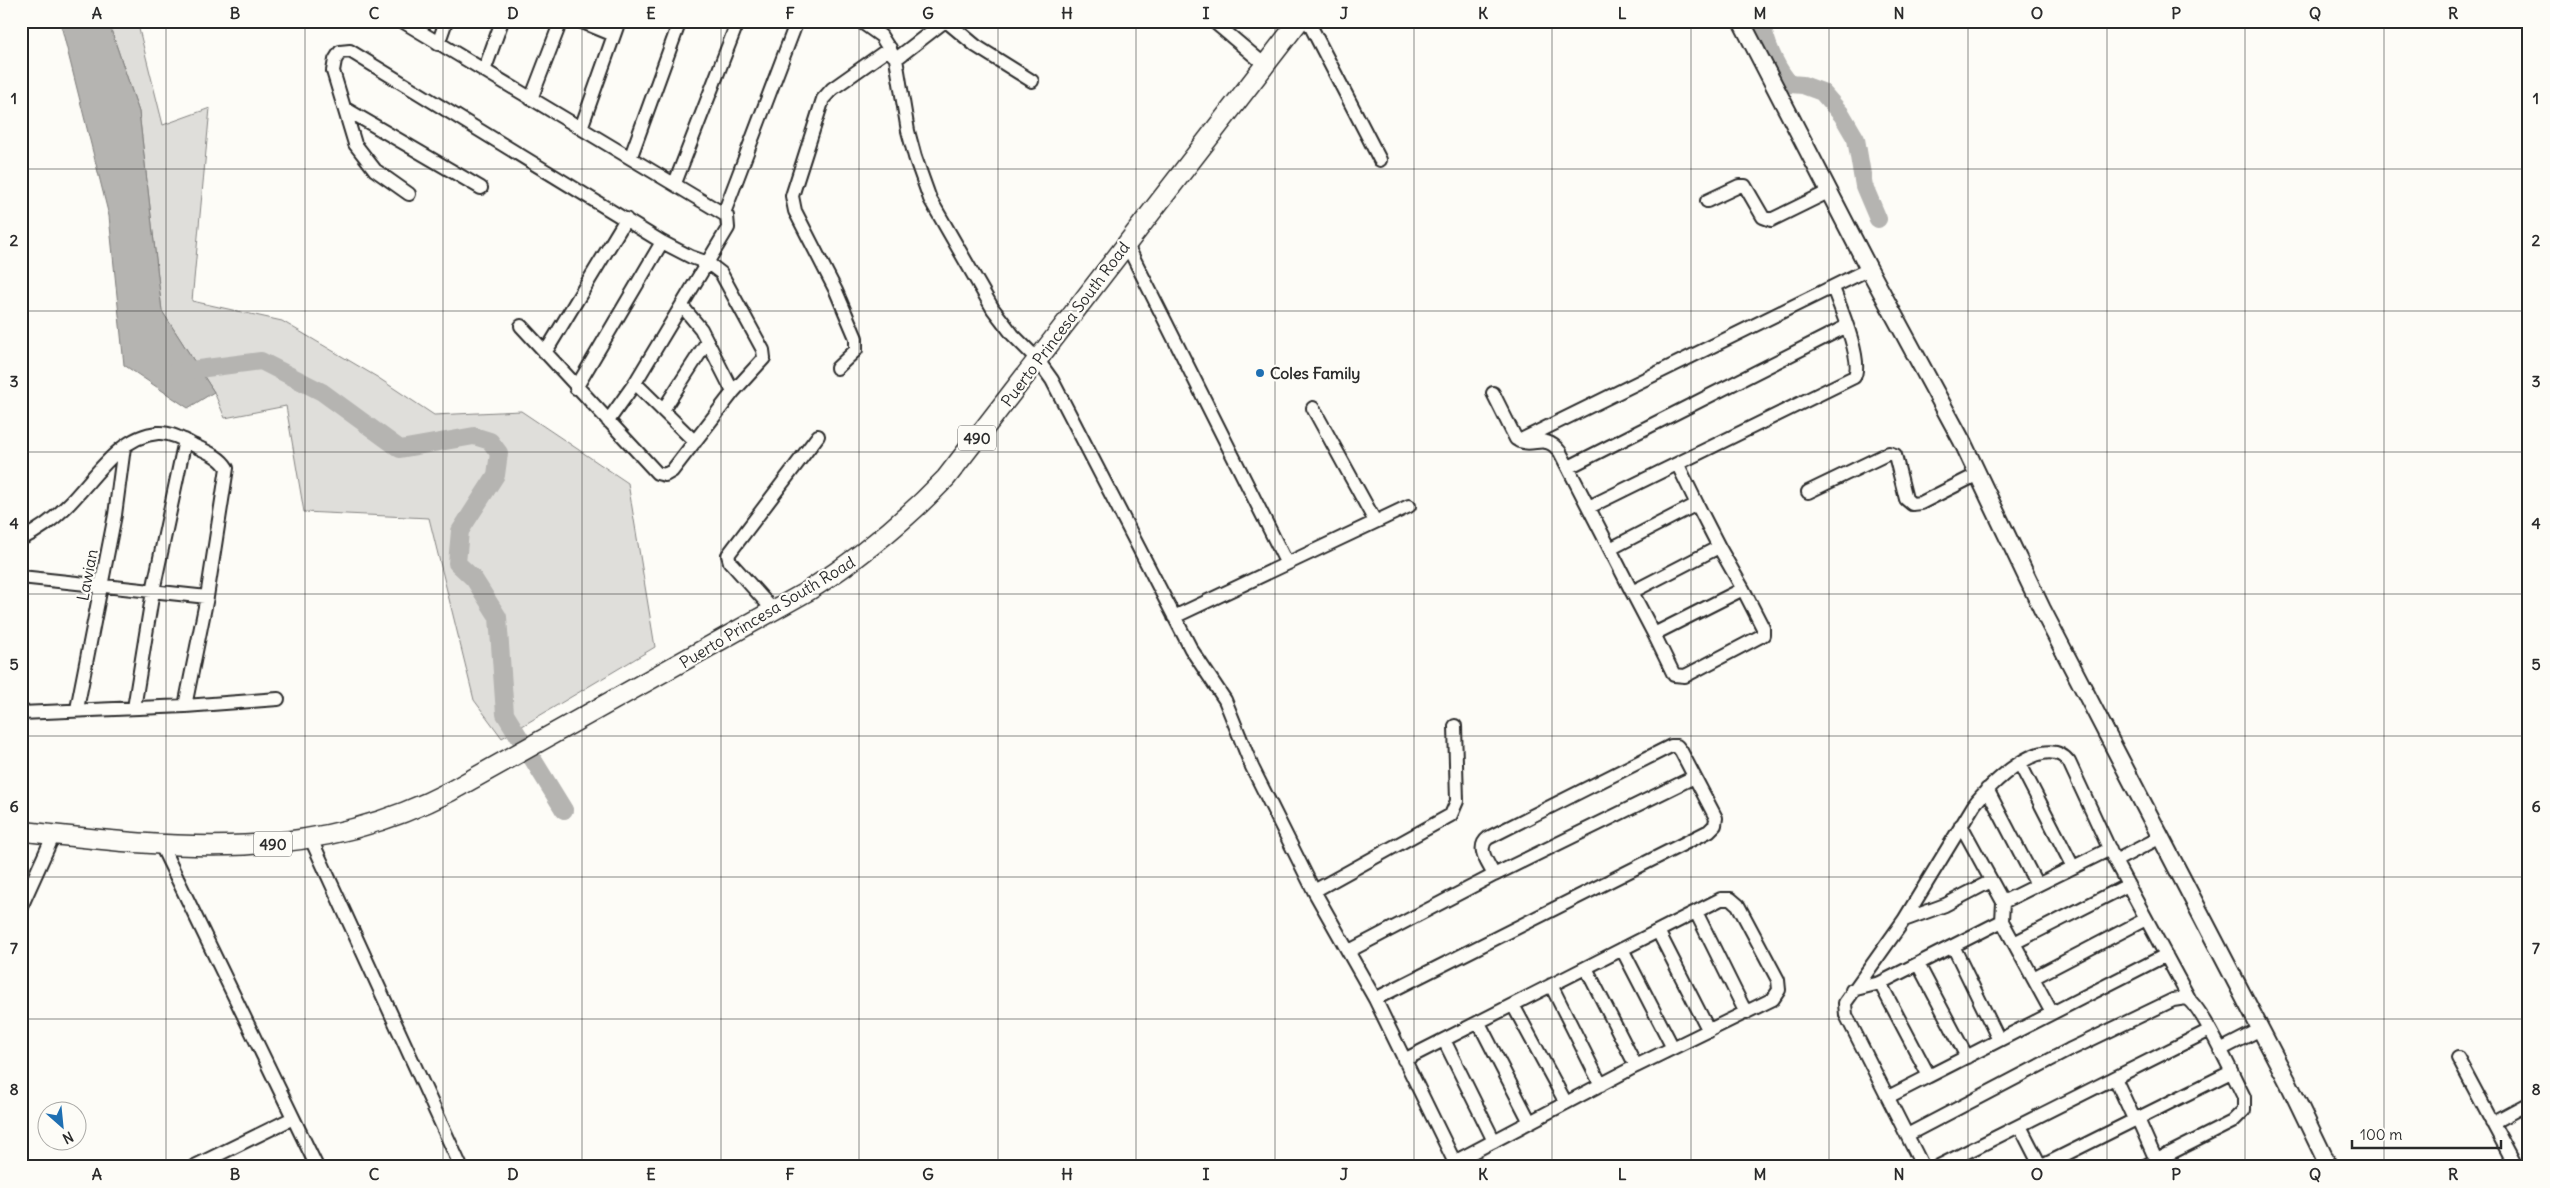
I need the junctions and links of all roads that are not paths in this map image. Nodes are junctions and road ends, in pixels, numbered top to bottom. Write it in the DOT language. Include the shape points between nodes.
graph roads {
  1 [pos="402,21"];
  2 [pos="446,21"];
  3 [pos="502,21"];
  4 [pos="561,21"];
  5 [pos="580,21"];
  6 [pos="619,21"];
  7 [pos="680,21"];
  8 [pos="738,21"];
  9 [pos="797,21"];
  10 [pos="860,21"];
  11 [pos="946,21"];
  12 [pos="1213,21"];
  13 [pos="1299,21"];
  14 [pos="1308,21"];
  15 [pos="1741,21"];
  16 [pos="872,25"];
  17 [pos="614,35"];
  18 [pos="438,44"];
  19 [pos="893,53"];
  20 [pos="1265,65"];
  21 [pos="484,71"];
  22 [pos="1032,81"];
  23 [pos="531,99"];
  24 [pos="344,108"];
  25 [pos="581,128"];
  26 [pos="631,156"];
  27 [pos="1380,160"];
  28 [pos="675,183"];
  29 [pos="481,188"];
  30 [pos="1828,192"];
  31 [pos="409,194"];
  32 [pos="1707,201"];
  33 [pos="724,213"];
  34 [pos="626,219"];
  35 [pos="662,242"];
  36 [pos="1126,243"];
  37 [pos="708,263"];
  38 [pos="1868,269"];
  39 [pos="1833,288"];
  40 [pos="682,306"];
  41 [pos="521,326"];
  42 [pos="1847,326"];
  43 [pos="707,342"];
  44 [pos="545,353"];
  45 [pos="1038,359"];
  46 [pos="837,368"];
  47 [pos="635,384"];
  48 [pos="576,388"];
  49 [pos="733,392"];
  50 [pos="1493,393"];
  51 [pos="1313,408"];
  52 [pos="663,410"];
  53 [pos="608,421"];
  54 [pos="818,436"];
  55 [pos="185,440"];
  56 [pos="1519,441"];
  57 [pos="695,442"];
  58 [pos="124,447"];
  59 [pos="1678,465"];
  60 [pos="1569,468"];
  61 [pos="1978,474"];
  62 [pos="1808,492"];
  63 [pos="1698,504"];
  64 [pos="1409,506"];
  65 [pos="1589,507"];
  66 [pos="1375,521"];
  67 [pos="21,539"];
  68 [pos="1719,547"];
  69 [pos="1610,550"];
  70 [pos="1286,562"];
  71 [pos="21,577"];
  72 [pos="102,584"];
  73 [pos="1743,589"];
  74 [pos="153,590"];
  75 [pos="1632,592"];
  76 [pos="207,597"];
  77 [pos="774,611"];
  78 [pos="1174,616"];
  79 [pos="1654,634"];
  80 [pos="278,699"];
  81 [pos="185,706"];
  82 [pos="134,708"];
  83 [pos="77,709"];
  84 [pos="21,714"];
  85 [pos="1454,726"];
  86 [pos="2020,764"];
  87 [pos="1694,777"];
  88 [pos="1987,789"];
  89 [pos="1961,825"];
  90 [pos="21,831"];
  91 [pos="54,834"];
  92 [pos="2161,837"];
  93 [pos="311,839"];
  94 [pos="160,843"];
  95 [pos="2110,849"];
  96 [pos="2116,862"];
  97 [pos="2073,867"];
  98 [pos="1494,875"];
  99 [pos="1991,881"];
  100 [pos="2037,885"];
  101 [pos="2128,885"];
  102 [pos="1314,890"];
  103 [pos="2003,902"];
  104 [pos="21,906"];
  105 [pos="1696,912"];
  106 [pos="2146,919"];
  107 [pos="1904,920"];
  108 [pos="2002,921"];
  109 [pos="1658,931"];
  110 [pos="2014,944"];
  111 [pos="1953,946"];
  112 [pos="1622,948"];
  113 [pos="1349,951"];
  114 [pos="2166,955"];
  115 [pos="1918,964"];
  116 [pos="1586,968"];
  117 [pos="2033,978"];
  118 [pos="1880,983"];
  119 [pos="1551,985"];
  120 [pos="1852,990"];
  121 [pos="1375,999"];
  122 [pos="2190,1000"];
  123 [pos="1514,1005"];
  124 [pos="1746,1012"];
  125 [pos="2052,1013"];
  126 [pos="1479,1022"];
  127 [pos="2261,1029"];
  128 [pos="2210,1030"];
  129 [pos="1709,1031"];
  130 [pos="1444,1040"];
  131 [pos="1999,1040"];
  132 [pos="1673,1048"];
  133 [pos="2220,1050"];
  134 [pos="1967,1057"];
  135 [pos="2458,1058"];
  136 [pos="1404,1060"];
  137 [pos="1636,1066"];
  138 [pos="2231,1072"];
  139 [pos="1929,1076"];
  140 [pos="2115,1078"];
  141 [pos="1601,1085"];
  142 [pos="1888,1097"];
  143 [pos="1566,1103"];
  144 [pos="2529,1103"];
  145 [pos="293,1118"];
  146 [pos="2135,1118"];
  147 [pos="1530,1122"];
  148 [pos="2492,1123"];
  149 [pos="2020,1126"];
  150 [pos="1907,1135"];
  151 [pos="1494,1141"];
  152 [pos="2156,1160"];
  153 [pos="1456,1164"];
  154 [pos="193,1167"];
  155 [pos="317,1167"];
  156 [pos="461,1167"];
  157 [pos="1923,1167"];
  158 [pos="1938,1167"];
  159 [pos="2041,1167"];
  160 [pos="2142,1167"];
  161 [pos="2328,1167"];
  162 [pos="2516,1167"];
  1 -- 18 [label="street"];
  2 -- 18 [label="street"];
  3 -- 21 [label="street"];
  4 -- 23 [label="street"];
  5 -- 17 [label="street"];
  6 -- 17 [label="street"];
  7 -- 26 [label="street"];
  8 -- 28 [label="street"];
  9 -- 33 [label="street"];
  10 -- 16 [label="street"];
  11 -- 19 [label="street"];
  11 -- 22 [label="street" via="976,46"];
  12 -- 20 [label="street"];
  13 -- 20 [label="main road, Puerto Princesa South Road / 490"];
  14 -- 27 [label="street"];
  15 -- 30 [label="street"];
  16 -- 19 [label="street"];
  17 -- 25 [label="street"];
  18 -- 21 [label="street"];
  19 -- 45 [label="street" via="908,130 930,199 993,309 1013,335"];
  19 -- 46 [label="street" via="850,75 822,100 792,196 795,211 833,284 856,338 856,350"];
  20 -- 36 [label="main road, Puerto Princesa South Road / 490"];
  21 -- 23 [label="street"];
  23 -- 25 [label="street"];
  24 -- 29 [label="street"];
  24 -- 31 [label="street" via="355,144 364,159"];
  24 -- 34 [label="street" via="333,70 337,55 347,50"];
  25 -- 26 [label="street"];
  26 -- 28 [label="street"];
  28 -- 33 [label="street"];
  30 -- 32 [label="street" via="1771,220 1763,217 1745,186"];
  30 -- 38 [label="street"];
  33 -- 37 [label="street" via="729,220 728,228"];
  34 -- 35 [label="street"];
  34 -- 44 [label="street"];
  35 -- 37 [label="street"];
  35 -- 48 [label="street"];
  36 -- 45 [label="main road, Puerto Princesa South Road / 490"];
  36 -- 70 [label="street"];
  37 -- 40 [label="street"];
  37 -- 49 [label="street" via="725,280 764,354 762,362"];
  38 -- 39 [label="street"];
  38 -- 61 [label="street"];
  39 -- 42 [label="street"];
  39 -- 56 [label="street"];
  40 -- 43 [label="street"];
  40 -- 47 [label="street"];
  41 -- 44 [label="street"];
  42 -- 59 [label="street" via="1857,367 1854,377"];
  42 -- 60 [label="street"];
  43 -- 49 [label="street"];
  43 -- 52 [label="street"];
  44 -- 48 [label="street"];
  45 -- 77 [label="main road, Puerto Princesa South Road / 490" via="946,478 896,528 844,569"];
  45 -- 78 [label="street" via="1052,380"];
  47 -- 52 [label="street"];
  47 -- 53 [label="street"];
  48 -- 53 [label="street"];
  49 -- 57 [label="street"];
  50 -- 56 [label="street"];
  51 -- 66 [label="street"];
  52 -- 57 [label="street"];
  53 -- 57 [label="street" via="661,475 672,471"];
  54 -- 77 [label="street" via="728,555 730,562"];
  55 -- 58 [label="street" via="159,433"];
  55 -- 74 [label="street"];
  55 -- 76 [label="street" via="222,461 228,473"];
  56 -- 60 [label="street" via="1550,442"];
  58 -- 67 [label="street" via="67,506"];
  58 -- 72 [label="street, Lawian"];
  59 -- 63 [label="street"];
  59 -- 65 [label="street"];
  60 -- 65 [label="street"];
  61 -- 62 [label="street" via="1921,503 1912,504 1906,499 1895,455 1889,453"];
  61 -- 92 [label="street" via="2038,601"];
  63 -- 68 [label="street"];
  63 -- 69 [label="street"];
  64 -- 66 [label="street"];
  65 -- 69 [label="street"];
  66 -- 70 [label="street"];
  68 -- 73 [label="street"];
  68 -- 75 [label="street"];
  69 -- 75 [label="street"];
  70 -- 78 [label="street"];
  71 -- 72 [label="street"];
  72 -- 74 [label="street"];
  72 -- 83 [label="street, Lawian"];
  73 -- 79 [label="street"];
  73 -- 79 [label="street" via="1763,628 1763,635 1694,672 1680,677 1674,675"];
  74 -- 76 [label="street"];
  74 -- 82 [label="street"];
  75 -- 79 [label="street"];
  76 -- 81 [label="street"];
  77 -- 93 [label="main road, Puerto Princesa South Road / 490" via="412,811 368,826"];
  78 -- 102 [label="street" via="1225,700 1252,767"];
  80 -- 81 [label="street"];
  81 -- 82 [label="street"];
  82 -- 83 [label="street"];
  83 -- 84 [label="street"];
  85 -- 102 [label="street" via="1457,801 1451,815"];
  86 -- 88 [label="street"];
  86 -- 95 [label="street" via="2048,752 2065,756"];
  86 -- 97 [label="street"];
  87 -- 98 [label="street"];
  87 -- 98 [label="street" via="1679,748 1668,747 1488,838 1482,850"];
  87 -- 121 [label="street" via="1716,818 1709,831"];
  88 -- 89 [label="street"];
  88 -- 100 [label="street"];
  89 -- 99 [label="street"];
  89 -- 107 [label="street"];
  90 -- 91 [label="main road, Puerto Princesa South Road / 490"];
  91 -- 94 [label="main road, Puerto Princesa South Road / 490"];
  91 -- 104 [label="street"];
  92 -- 96 [label="street"];
  92 -- 127 [label="street"];
  93 -- 94 [label="main road, Puerto Princesa South Road / 490" via="250,846"];
  93 -- 156 [label="street"];
  94 -- 145 [label="street"];
  95 -- 96 [label="street"];
  95 -- 97 [label="street"];
  96 -- 101 [label="street"];
  97 -- 100 [label="street"];
  98 -- 113 [label="street"];
  99 -- 103 [label="street"];
  99 -- 107 [label="street" via="1945,905"];
  100 -- 103 [label="street"];
  101 -- 106 [label="street"];
  101 -- 110 [label="street"];
  102 -- 113 [label="street"];
  103 -- 108 [label="street"];
  105 -- 109 [label="street"];
  105 -- 124 [label="street"];
  105 -- 124 [label="street" via="1721,899 1735,901 1744,914 1779,985 1773,999"];
  106 -- 114 [label="street"];
  106 -- 117 [label="street"];
  107 -- 120 [label="street"];
  108 -- 110 [label="street"];
  108 -- 111 [label="street"];
  109 -- 112 [label="street"];
  109 -- 129 [label="street"];
  110 -- 117 [label="street"];
  111 -- 115 [label="street"];
  111 -- 131 [label="street"];
  112 -- 116 [label="street"];
  112 -- 132 [label="street"];
  113 -- 121 [label="street"];
  114 -- 122 [label="street"];
  114 -- 125 [label="street"];
  115 -- 118 [label="street"];
  115 -- 134 [label="street"];
  116 -- 119 [label="street"];
  116 -- 137 [label="street"];
  117 -- 125 [label="street"];
  118 -- 120 [label="street"];
  118 -- 139 [label="street"];
  119 -- 123 [label="street"];
  119 -- 141 [label="street"];
  120 -- 142 [label="street" via="1845,1003 1846,1015"];
  121 -- 136 [label="street"];
  122 -- 128 [label="street"];
  122 -- 150 [label="street" via="2178,998 2164,1004"];
  123 -- 126 [label="street"];
  123 -- 143 [label="street"];
  124 -- 129 [label="street"];
  125 -- 131 [label="street"];
  126 -- 130 [label="street"];
  126 -- 147 [label="street"];
  127 -- 133 [label="street"];
  127 -- 161 [label="street"];
  128 -- 133 [label="street"];
  128 -- 140 [label="street"];
  129 -- 132 [label="street"];
  130 -- 136 [label="street"];
  130 -- 151 [label="street"];
  131 -- 134 [label="street"];
  132 -- 137 [label="street"];
  133 -- 138 [label="street"];
  134 -- 139 [label="street"];
  135 -- 148 [label="street"];
  136 -- 153 [label="street"];
  137 -- 141 [label="street"];
  138 -- 146 [label="street"];
  138 -- 152 [label="street" via="2245,1101 2242,1114"];
  139 -- 142 [label="street"];
  140 -- 146 [label="street"];
  140 -- 149 [label="street"];
  141 -- 143 [label="street"];
  142 -- 150 [label="street"];
  143 -- 147 [label="street"];
  144 -- 148 [label="street"];
  145 -- 154 [label="street"];
  145 -- 155 [label="street"];
  146 -- 152 [label="street"];
  146 -- 159 [label="street"];
  147 -- 151 [label="street"];
  148 -- 162 [label="street"];
  149 -- 158 [label="street"];
  149 -- 159 [label="street"];
  150 -- 157 [label="street"];
  151 -- 153 [label="street"];
  152 -- 160 [label="street"];
}
